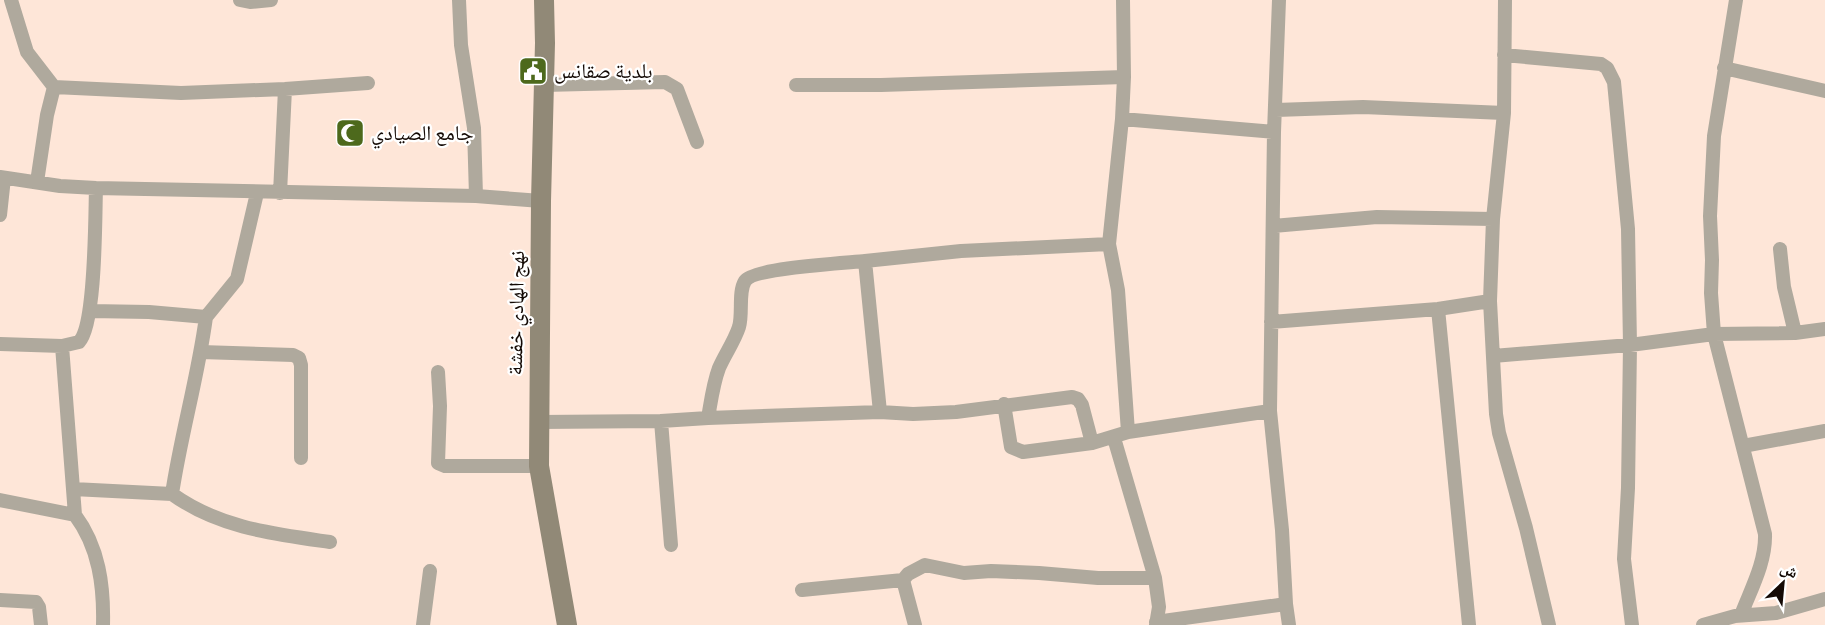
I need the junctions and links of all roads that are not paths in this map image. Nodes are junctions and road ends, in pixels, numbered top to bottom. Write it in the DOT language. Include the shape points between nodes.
graph roads {
  1 [pos="11,0"];
  2 [pos="240,0"];
  3 [pos="271,0"];
  4 [pos="459,0"];
  5 [pos="544,0"];
  6 [pos="1123,0"];
  7 [pos="1279,0"];
  8 [pos="1505,0"];
  9 [pos="1736,0"];
  10 [pos="1504,56"];
  11 [pos="1724,68"];
  12 [pos="1124,77"];
  13 [pos="368,83"];
  14 [pos="543,85"];
  15 [pos="796,85"];
  16 [pos="54,87"];
  17 [pos="285,89"];
  18 [pos="1825,92"];
  19 [pos="1276,110"];
  20 [pos="1504,113"];
  21 [pos="1122,119"];
  22 [pos="1274,132"];
  23 [pos="697,142"];
  24 [pos="2,178"];
  25 [pos="37,182"];
  26 [pos="96,188"];
  27 [pos="280,192"];
  28 [pos="256,193"];
  29 [pos="476,196"];
  30 [pos="542,201"];
  31 [pos="0,214"];
  32 [pos="1493,219"];
  33 [pos="1273,226"];
  34 [pos="1109,244"];
  35 [pos="1779,249"];
  36 [pos="865,261"];
  37 [pos="1490,301"];
  38 [pos="1438,309"];
  39 [pos="90,310"];
  40 [pos="206,317"];
  41 [pos="1271,322"];
  42 [pos="1825,328"];
  43 [pos="1795,333"];
  44 [pos="1714,334"];
  45 [pos="0,344"];
  46 [pos="1630,345"];
  47 [pos="62,346"];
  48 [pos="201,352"];
  49 [pos="1493,356"];
  50 [pos="438,372"];
  51 [pos="1004,404"];
  52 [pos="1270,411"];
  53 [pos="880,412"];
  54 [pos="708,418"];
  55 [pos="661,421"];
  56 [pos="539,422"];
  57 [pos="1825,431"];
  58 [pos="1128,432"];
  59 [pos="1114,438"];
  60 [pos="1092,443"];
  61 [pos="1743,446"];
  62 [pos="301,458"];
  63 [pos="539,466"];
  64 [pos="73,489"];
  65 [pos="172,494"];
  66 [pos="0,500"];
  67 [pos="75,515"];
  68 [pos="330,542"];
  69 [pos="671,545"];
  70 [pos="430,571"];
  71 [pos="1155,578"];
  72 [pos="903,580"];
  73 [pos="802,590"];
  74 [pos="1825,599"];
  75 [pos="0,600"];
  76 [pos="1286,604"];
  77 [pos="1737,618"];
  78 [pos="1156,624"];
  79 [pos="41,625"];
  80 [pos="103,625"];
  81 [pos="423,625"];
  82 [pos="567,625"];
  83 [pos="915,625"];
  84 [pos="1289,625"];
  85 [pos="1469,625"];
  86 [pos="1549,625"];
  87 [pos="1632,625"];
  88 [pos="1703,625"];
  1 -- 16 [label="street" via="27,52"];
  2 -- 3 [label="street"];
  4 -- 29 [label="street" via="461,45 474,128"];
  5 -- 14 [label="main road, نهج الهادي خفشة"];
  6 -- 12 [label="street"];
  7 -- 19 [label="street"];
  8 -- 10 [label="street"];
  9 -- 11 [label="street"];
  10 -- 20 [label="street"];
  10 -- 46 [label="street" via="1591,62 1607,68 1611,74 1628,229"];
  11 -- 18 [label="street"];
  11 -- 44 [label="street" via="1714,136 1710,216"];
  12 -- 15 [label="street"];
  12 -- 21 [label="street"];
  13 -- 17 [label="street"];
  14 -- 23 [label="street" via="665,82 677,89"];
  14 -- 30 [label="main road, نهج الهادي خفشة"];
  16 -- 17 [label="street" via="181,93"];
  16 -- 25 [label="street"];
  17 -- 27 [label="street"];
  19 -- 20 [label="street" via="1363,107"];
  19 -- 22 [label="street"];
  20 -- 32 [label="street"];
  21 -- 22 [label="street"];
  21 -- 34 [label="street"];
  22 -- 33 [label="street"];
  24 -- 25 [label="street"];
  24 -- 31 [label="street"];
  25 -- 26 [label="street"];
  26 -- 28 [label="street"];
  26 -- 39 [label="street"];
  27 -- 28 [label="street"];
  27 -- 29 [label="street"];
  28 -- 40 [label="street" via="237,279"];
  29 -- 30 [label="street"];
  30 -- 56 [label="main road, نهج الهادي خفشة"];
  32 -- 33 [label="street" via="1377,217"];
  32 -- 37 [label="street"];
  33 -- 41 [label="street"];
  34 -- 36 [label="street"];
  34 -- 58 [label="street" via="1118,290"];
  35 -- 43 [label="street"];
  36 -- 53 [label="street"];
  36 -- 54 [label="street" via="786,268 745,280 740,324 719,369"];
  37 -- 38 [label="street"];
  37 -- 49 [label="street"];
  38 -- 41 [label="street"];
  38 -- 85 [label="street"];
  39 -- 40 [label="street"];
  39 -- 47 [label="street" via="83,338"];
  40 -- 48 [label="street"];
  41 -- 52 [label="street"];
  42 -- 43 [label="street"];
  43 -- 44 [label="street"];
  44 -- 46 [label="street"];
  44 -- 61 [label="street"];
  45 -- 47 [label="street"];
  46 -- 49 [label="street"];
  46 -- 87 [label="street" via="1624,560"];
  47 -- 64 [label="street"];
  48 -- 62 [label="street" via="298,358"];
  48 -- 65 [label="street"];
  49 -- 86 [label="street" via="1499,433"];
  50 -- 63 [label="street" via="438,463"];
  51 -- 53 [label="street" via="946,412"];
  51 -- 60 [label="street" via="1078,399"];
  51 -- 60 [label="street" via="1011,447 1017,451"];
  52 -- 58 [label="street"];
  52 -- 76 [label="street"];
  53 -- 54 [label="street"];
  54 -- 55 [label="street"];
  55 -- 56 [label="street"];
  55 -- 69 [label="street"];
  56 -- 63 [label="main road, نهج الهادي خفشة"];
  57 -- 61 [label="street"];
  58 -- 59 [label="street"];
  59 -- 60 [label="street"];
  59 -- 71 [label="street"];
  61 -- 77 [label="street" via="1766,545"];
  63 -- 82 [label="main road, نهج الهادي خفشة"];
  64 -- 65 [label="street"];
  64 -- 67 [label="street"];
  65 -- 68 [label="street" via="228,523"];
  66 -- 67 [label="street"];
  67 -- 80 [label="street" via="92,543 101,579"];
  70 -- 81 [label="street"];
  71 -- 72 [label="street" via="964,573 925,565"];
  71 -- 78 [label="street" via="1159,607"];
  72 -- 73 [label="street"];
  72 -- 83 [label="street"];
  74 -- 77 [label="street" via="1776,613"];
  75 -- 79 [label="street" via="36,602"];
  76 -- 78 [label="street"];
  76 -- 84 [label="street"];
  77 -- 88 [label="street"];
}
